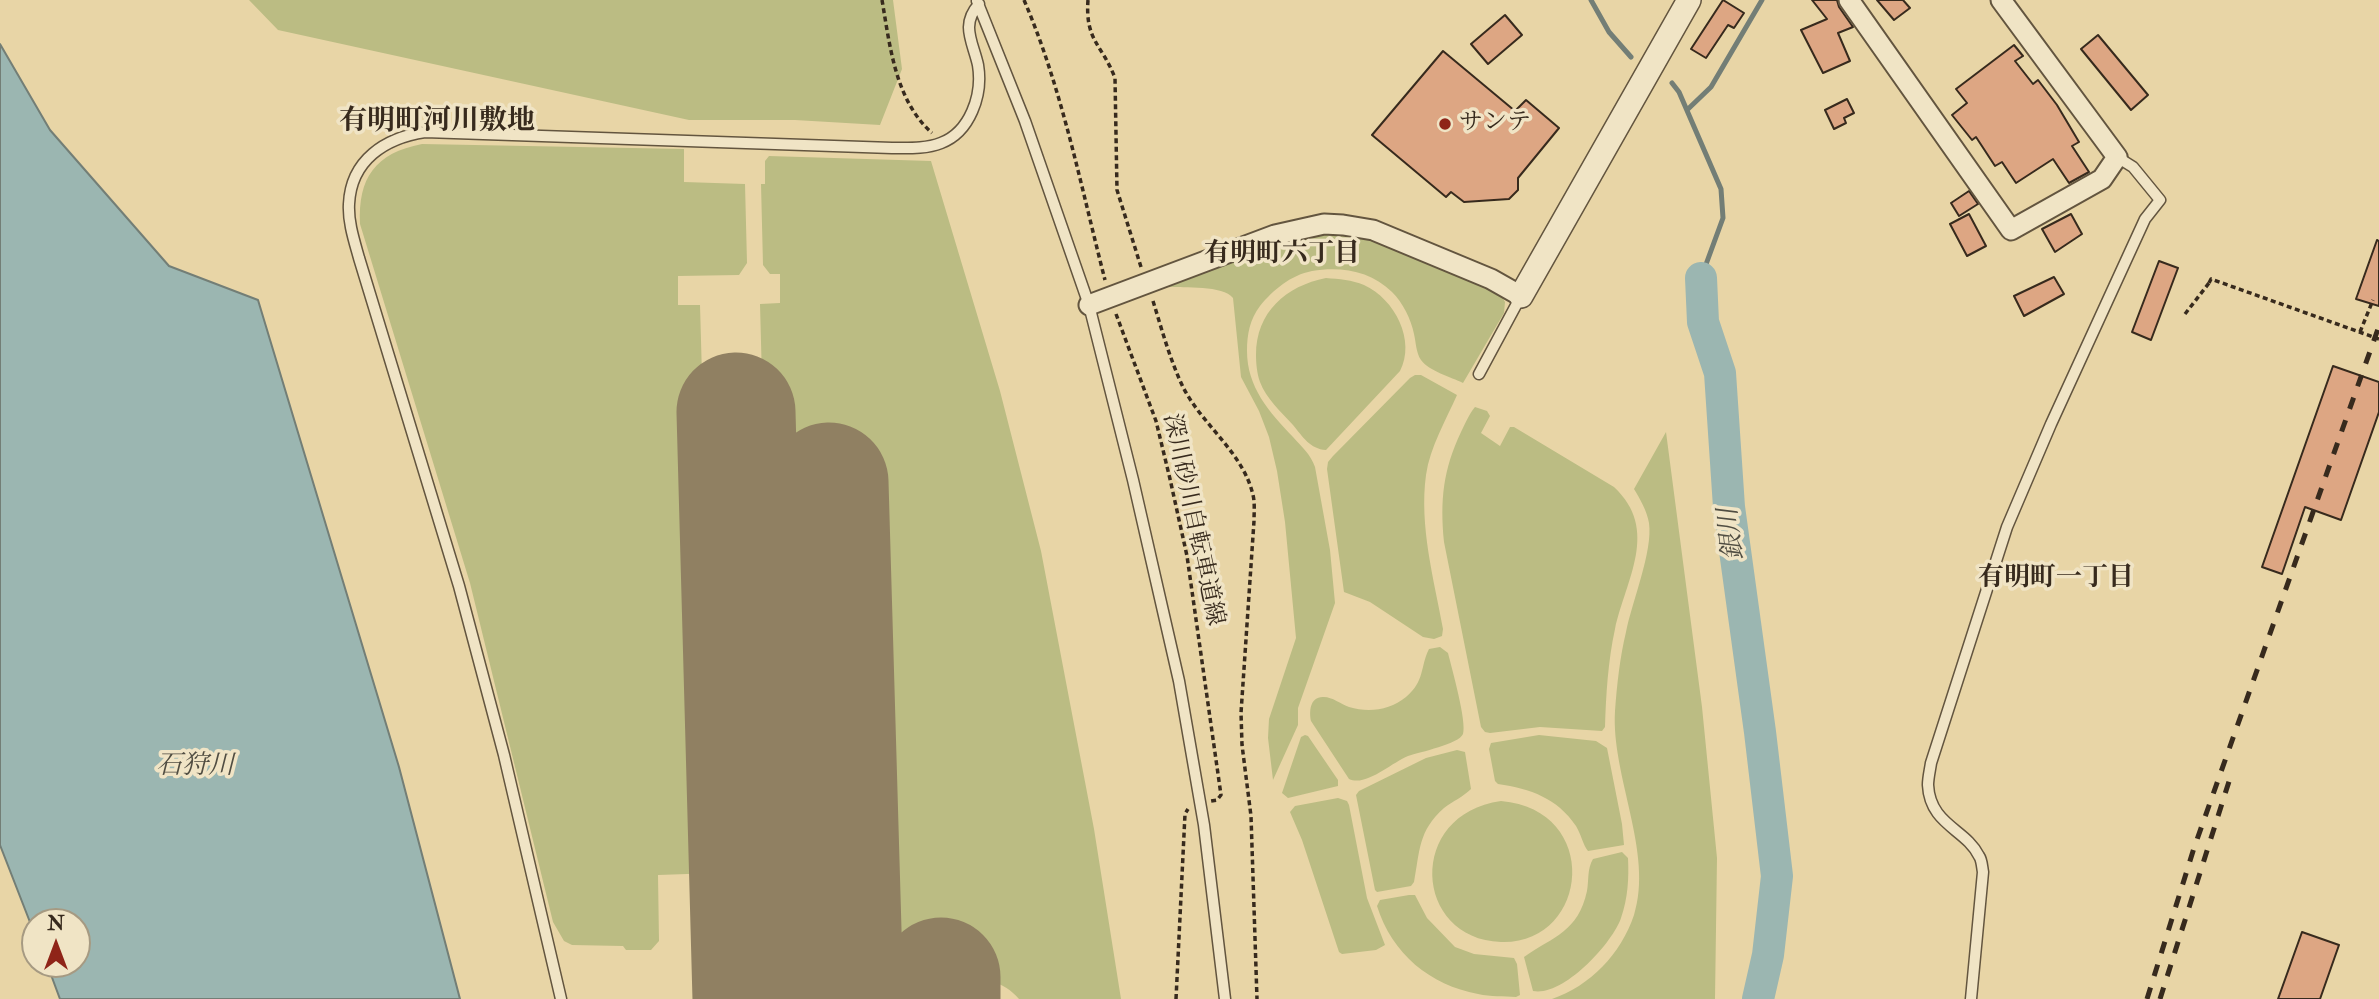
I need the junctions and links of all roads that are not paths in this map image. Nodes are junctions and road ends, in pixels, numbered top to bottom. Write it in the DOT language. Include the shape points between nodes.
graph roads {
  1 [pos="1689,0"];
  2 [pos="1849,0"];
  3 [pos="2001,0"];
  4 [pos="978,2"];
  5 [pos="2117,157"];
  6 [pos="1521,296"];
  7 [pos="1089,305"];
  8 [pos="1479,374"];
  9 [pos="561,999"];
  10 [pos="1225,999"];
  11 [pos="1971,999"];
  1 -- 6 [label="street"];
  2 -- 5 [label="street" via="2011,230 2102,179"];
  3 -- 5 [label="street"];
  4 -- 7 [label="lane"];
  4 -- 9 [label="lane" via="969,20 979,84 975,106 962,128 943,143 892,148 425,132 402,136 377,149 353,185 350,223 504,755"];
  5 -- 11 [label="lane" via="2133,167 2160,200 2145,219 2007,527 1931,763 1928,785 1933,805 1948,826 1973,846 1983,872"];
  6 -- 7 [label="street" via="1373,230 1324,224 1275,235"];
  6 -- 8 [label="lane"];
  7 -- 10 [label="lane" via="1179,681"];
}
